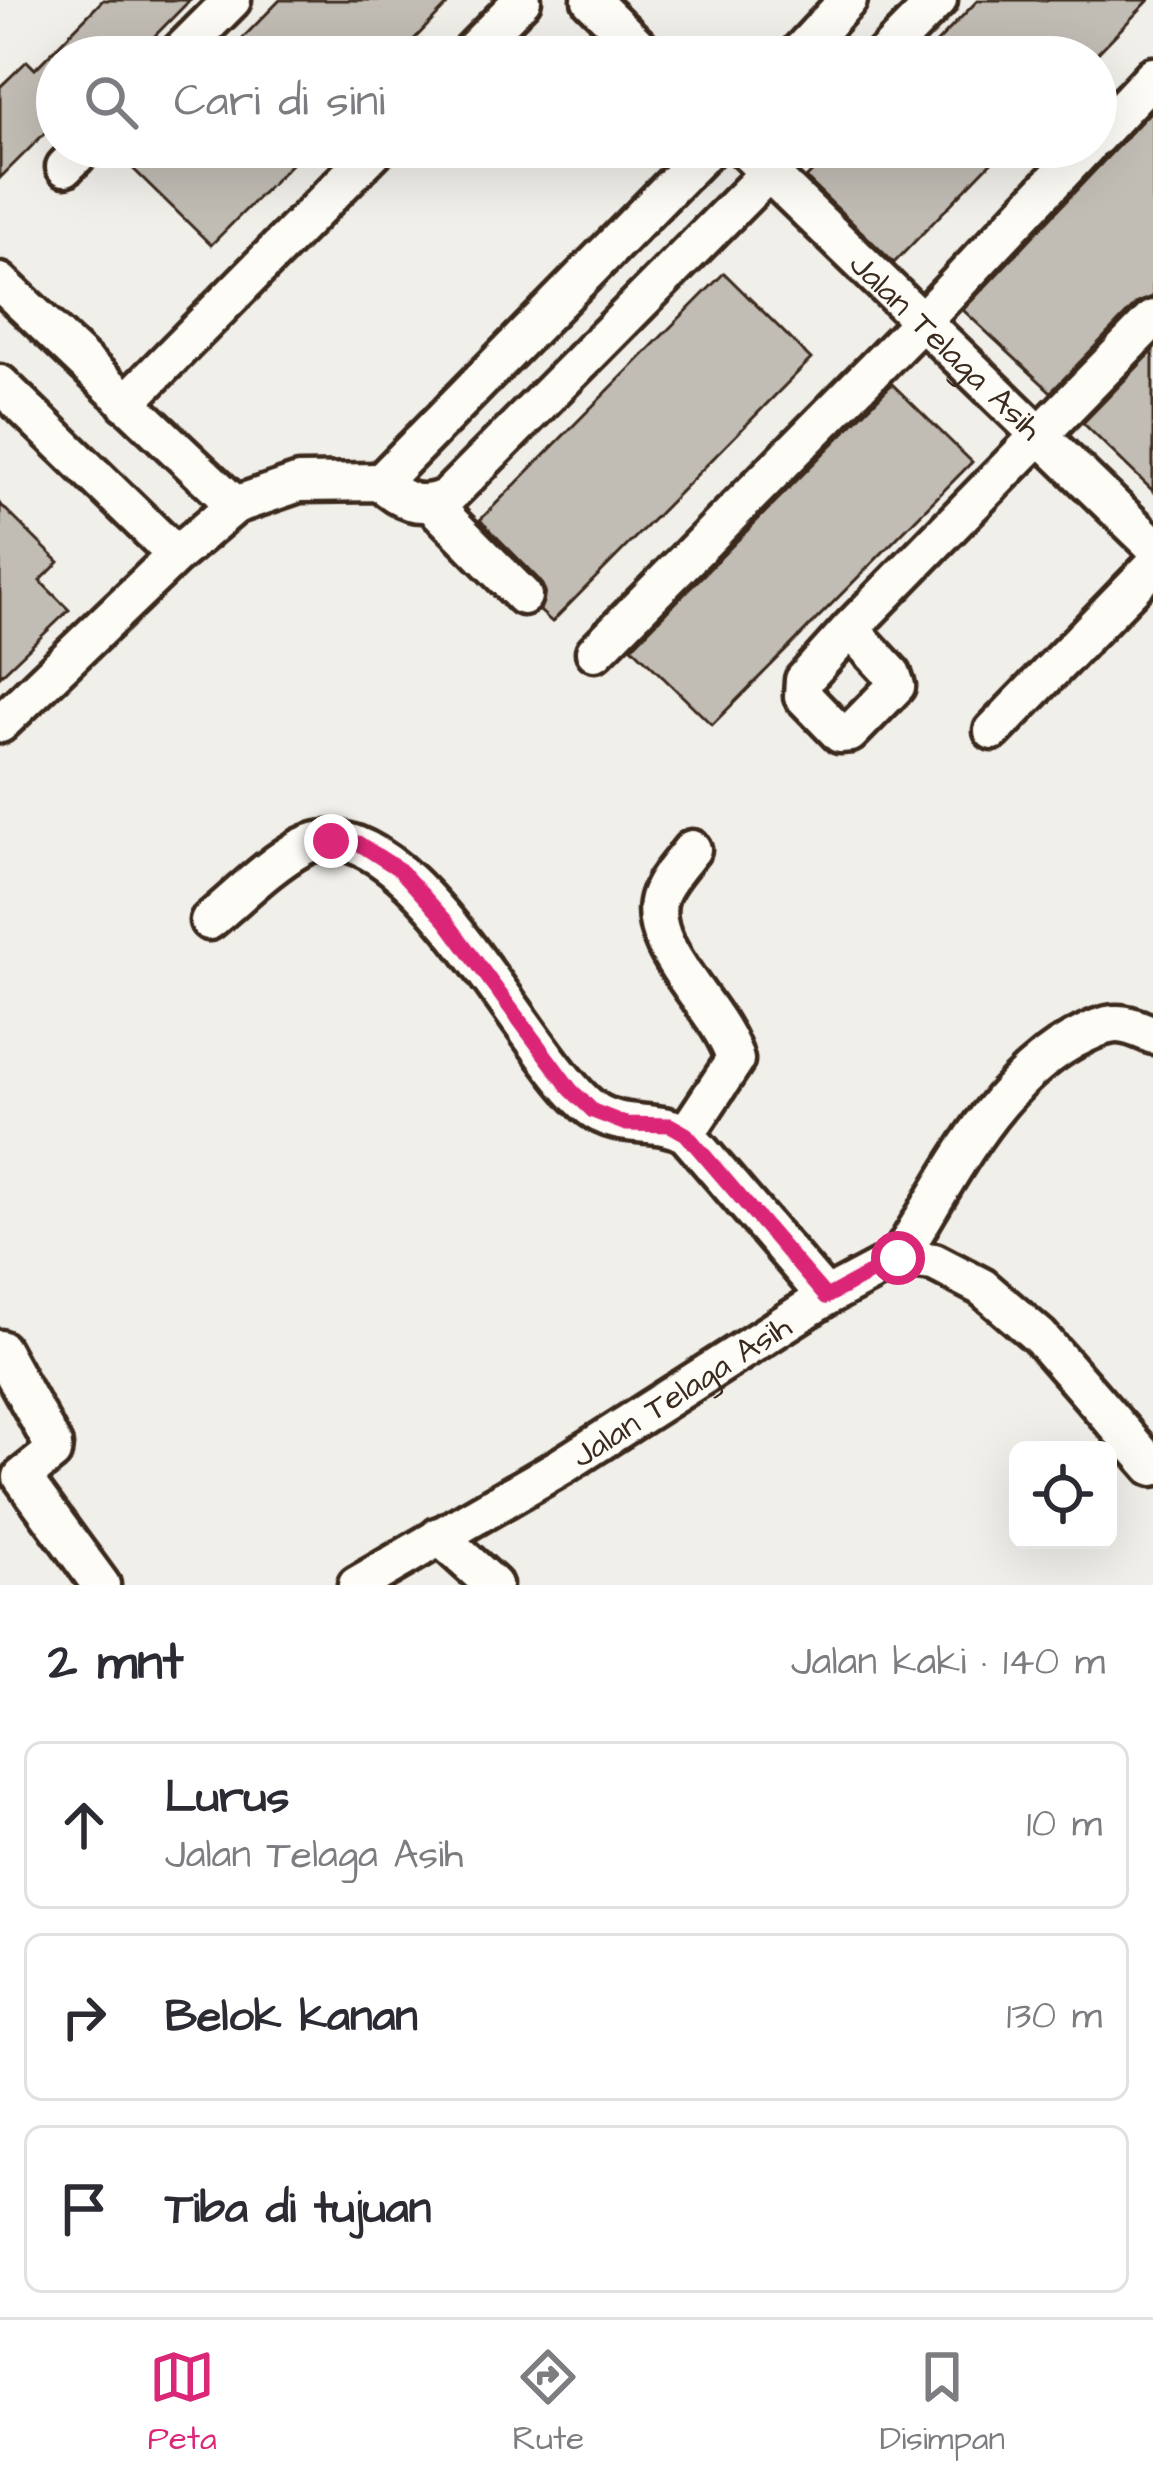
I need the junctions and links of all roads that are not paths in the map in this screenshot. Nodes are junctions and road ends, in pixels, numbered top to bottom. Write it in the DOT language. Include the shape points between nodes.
graph roads {
  1 [pos="232,0"];
  2 [pos="522,0"];
  3 [pos="590,0"];
  4 [pos="848,0"];
  5 [pos="938,0"];
  6 [pos="196,36"];
  7 [pos="487,36"];
  8 [pos="627,36"];
  9 [pos="815,36"];
  10 [pos="903,36"];
  11 [pos="1153,76"];
  12 [pos="1117,114"];
  13 [pos="357,168"];
  14 [pos="689,168"];
  15 [pos="774,168"];
  16 [pos="789,168"];
  17 [pos="1066,168"];
  18 [pos="0,282"];
  19 [pos="1153,319"];
  20 [pos="922,322"];
  21 [pos="0,385"];
  22 [pos="126,404"];
  23 [pos="1039,436"];
  24 [pos="381,482"];
  25 [pos="432,504"];
  26 [pos="235,505"];
  27 [pos="1153,545"];
  28 [pos="176,555"];
  29 [pos="1153,566"];
  30 [pos="523,596"];
  31 [pos="850,629"];
  32 [pos="595,652"];
  33 [pos="6,707"];
  34 [pos="993,731"];
  35 [pos="692,849"];
  36 [pos="209,921"];
  37 [pos="1153,1035"];
  38 [pos="686,1134"];
  39 [pos="898,1258"];
  40 [pos="826,1297"];
  41 [pos="0,1349"];
  42 [pos="1153,1467"];
  43 [pos="11,1483"];
  44 [pos="439,1536"];
  45 [pos="101,1585"];
  46 [pos="357,1585"];
  47 [pos="493,1585"];
  1 -- 6 [label="street"];
  2 -- 7 [label="street"];
  3 -- 8 [label="street"];
  4 -- 9 [label="street"];
  5 -- 10 [label="street"];
  11 -- 12 [label="street"];
  13 -- 22 [label="street"];
  14 -- 24 [label="street"];
  15 -- 25 [label="street"];
  16 -- 20 [label="street, Jalan Telaga Asih"];
  17 -- 20 [label="street"];
  18 -- 22 [label="street"];
  19 -- 23 [label="street"];
  20 -- 23 [label="street, Jalan Telaga Asih"];
  20 -- 32 [label="street"];
  21 -- 28 [label="street"];
  22 -- 26 [label="street"];
  23 -- 27 [label="street, Jalan Telaga Asih"];
  23 -- 31 [label="street"];
  24 -- 25 [label="street" via="398,499"];
  24 -- 26 [label="street" via="299,483"];
  25 -- 30 [label="street"];
  26 -- 28 [label="street"];
  28 -- 33 [label="street"];
  29 -- 34 [label="street"];
  35 -- 38 [label="street" via="661,892 661,933 735,1060"];
  36 -- 38 [label="street" via="304,845 358,843 400,870 446,921 593,1111"];
  37 -- 39 [label="street" via="1114,1024 1027,1071"];
  38 -- 40 [label="street"];
  39 -- 40 [label="street, Jalan Telaga Asih"];
  39 -- 42 [label="street" via="934,1262 982,1287 1040,1337"];
  40 -- 44 [label="street, Jalan Telaga Asih"];
  41 -- 43 [label="street" via="53,1444"];
  43 -- 45 [label="street"];
  44 -- 46 [label="street, Jalan Telaga Asih"];
  44 -- 47 [label="street"];
}
